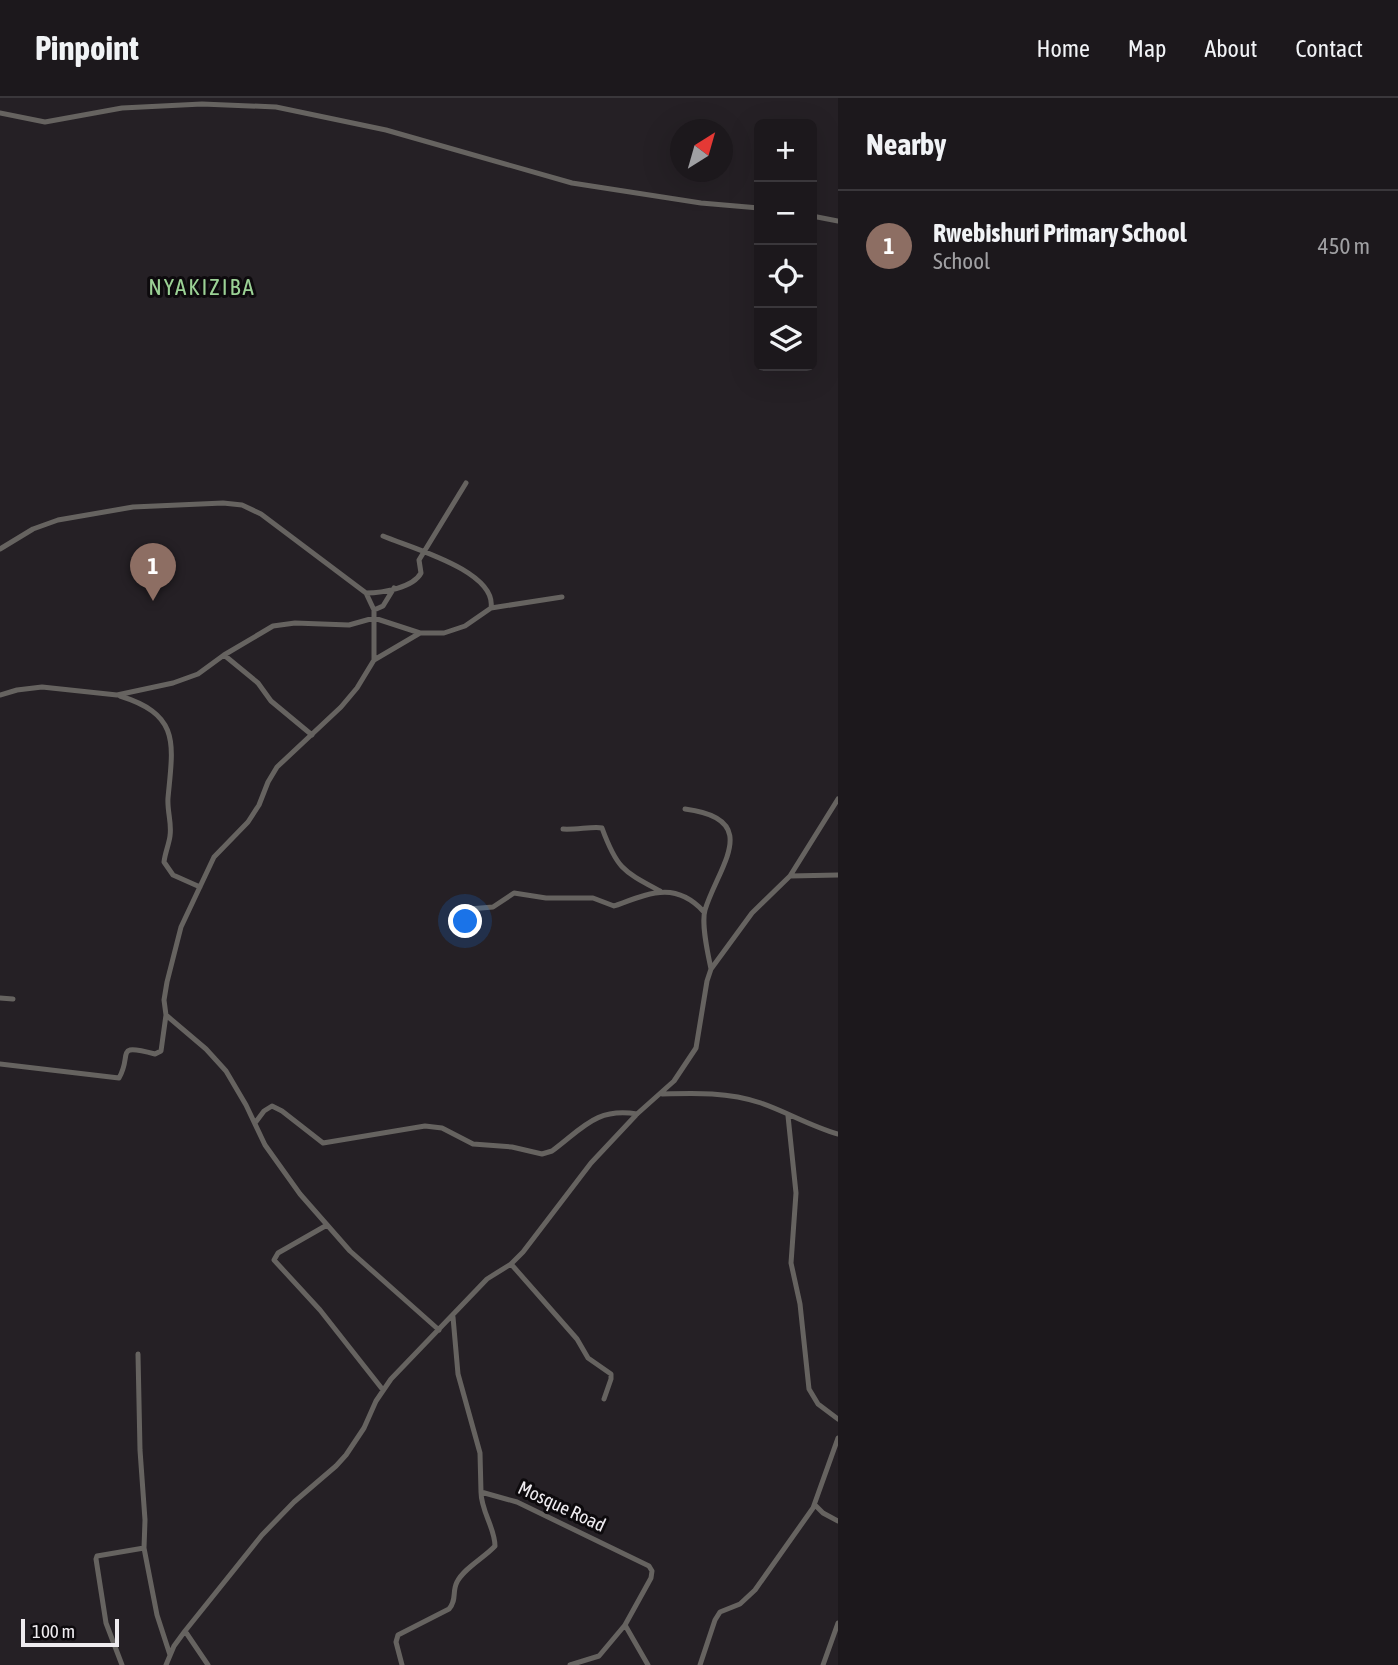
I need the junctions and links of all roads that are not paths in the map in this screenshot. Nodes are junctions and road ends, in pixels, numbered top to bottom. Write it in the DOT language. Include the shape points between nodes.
graph roads {
  1 [pos="202,101"];
  2 [pos="0,113"];
  3 [pos="754,208"];
  4 [pos="817,217"];
  5 [pos="838,220"];
  6 [pos="466,483"];
  7 [pos="383,536"];
  8 [pos="0,549"];
  9 [pos="424,554"];
  10 [pos="394,588"];
  11 [pos="366,593"];
  12 [pos="562,597"];
  13 [pos="491,608"];
  14 [pos="374,610"];
  15 [pos="374,618"];
  16 [pos="421,633"];
  17 [pos="224,655"];
  18 [pos="374,660"];
  19 [pos="0,695"];
  20 [pos="117,695"];
  21 [pos="312,735"];
  22 [pos="838,799"];
  23 [pos="685,809"];
  24 [pos="563,829"];
  25 [pos="838,875"];
  26 [pos="790,876"];
  27 [pos="200,887"];
  28 [pos="660,891"];
  29 [pos="457,910"];
  30 [pos="704,912"];
  31 [pos="711,969"];
  32 [pos="0,998"];
  33 [pos="13,999"];
  34 [pos="166,1015"];
  35 [pos="0,1064"];
  36 [pos="662,1094"];
  37 [pos="637,1114"];
  38 [pos="788,1115"];
  39 [pos="255,1123"];
  40 [pos="838,1134"];
  41 [pos="327,1224"];
  42 [pos="511,1264"];
  43 [pos="453,1316"];
  44 [pos="439,1330"];
  45 [pos="138,1354"];
  46 [pos="383,1390"];
  47 [pos="604,1399"];
  48 [pos="838,1419"];
  49 [pos="838,1438"];
  50 [pos="481,1493"];
  51 [pos="815,1505"];
  52 [pos="838,1521"];
  53 [pos="144,1548"];
  54 [pos="838,1623"];
  55 [pos="625,1625"];
  56 [pos="185,1631"];
  57 [pos="170,1655"];
  58 [pos="122,1665"];
  59 [pos="166,1665"];
  60 [pos="208,1665"];
  61 [pos="402,1665"];
  62 [pos="570,1665"];
  63 [pos="648,1665"];
  64 [pos="700,1665"];
  65 [pos="823,1665"];
  1 -- 2 [label="street" via="112,109 54,122"];
  1 -- 3 [label="street" via="276,107 386,130 572,183"];
  4 -- 5 [label="street"];
  6 -- 9 [label="street"];
  7 -- 9 [label="street"];
  8 -- 11 [label="street" via="33,529 96,513 133,507 242,505 261,514"];
  9 -- 10 [label="street" via="417,580"];
  9 -- 13 [label="street" via="482,582 490,593"];
  10 -- 11 [label="street"];
  10 -- 14 [label="street" via="383,606"];
  11 -- 14 [label="street"];
  12 -- 13 [label="street"];
  13 -- 16 [label="street" via="452,632"];
  14 -- 15 [label="street"];
  15 -- 16 [label="street"];
  15 -- 17 [label="street" via="349,625 295,622 273,626"];
  15 -- 18 [label="street"];
  16 -- 18 [label="street"];
  17 -- 20 [label="street" via="186,679"];
  17 -- 21 [label="street"];
  18 -- 21 [label="street" via="349,698"];
  19 -- 20 [label="street" via="42,687"];
  20 -- 27 [label="street" via="145,706 163,720 173,753 167,811 170,836 164,862 173,875"];
  21 -- 27 [label="street" via="277,767 260,805 214,857"];
  22 -- 26 [label="street"];
  23 -- 30 [label="street" via="715,816 730,836 730,851"];
  24 -- 28 [label="street" via="602,828 625,870"];
  25 -- 26 [label="street"];
  26 -- 31 [label="street" via="752,913"];
  27 -- 34 [label="street" via="178,938 164,1000"];
  28 -- 29 [label="street" via="614,906 593,898 514,893 494,907"];
  28 -- 30 [label="street" via="681,895"];
  30 -- 31 [label="street"];
  31 -- 36 [label="street" via="696,1048"];
  32 -- 33 [label="street"];
  34 -- 35 [label="street" via="161,1051 131,1049 119,1078"];
  34 -- 39 [label="street" via="226,1071"];
  36 -- 37 [label="street"];
  36 -- 38 [label="street" via="732,1096"];
  37 -- 39 [label="street" via="602,1115 542,1154 473,1144 442,1128 425,1126 323,1143 272,1106"];
  37 -- 42 [label="street" via="591,1163"];
  38 -- 40 [label="street"];
  38 -- 48 [label="street" via="796,1199 791,1262 808,1389 818,1404"];
  39 -- 41 [label="street" via="281,1170"];
  41 -- 44 [label="street" via="350,1251"];
  41 -- 46 [label="street" via="278,1253 274,1260"];
  42 -- 43 [label="street" via="487,1279"];
  42 -- 47 [label="street" via="589,1359 611,1374"];
  43 -- 44 [label="street"];
  43 -- 50 [label="street" via="458,1374 480,1453"];
  44 -- 46 [label="street"];
  45 -- 53 [label="street"];
  46 -- 56 [label="street" via="346,1455 262,1535"];
  49 -- 51 [label="street"];
  50 -- 55 [label="street, Mosque Road" via="517,1502 649,1566 651,1578"];
  50 -- 61 [label="street" via="495,1546 459,1579 449,1609 398,1635"];
  51 -- 52 [label="street"];
  51 -- 64 [label="street" via="755,1590 740,1604 720,1612"];
  53 -- 57 [label="street"];
  53 -- 58 [label="street" via="96,1559 106,1623"];
  54 -- 65 [label="street"];
  55 -- 62 [label="street" via="599,1656"];
  55 -- 63 [label="street"];
  56 -- 57 [label="street"];
  56 -- 60 [label="street"];
  57 -- 59 [label="street"];
}
